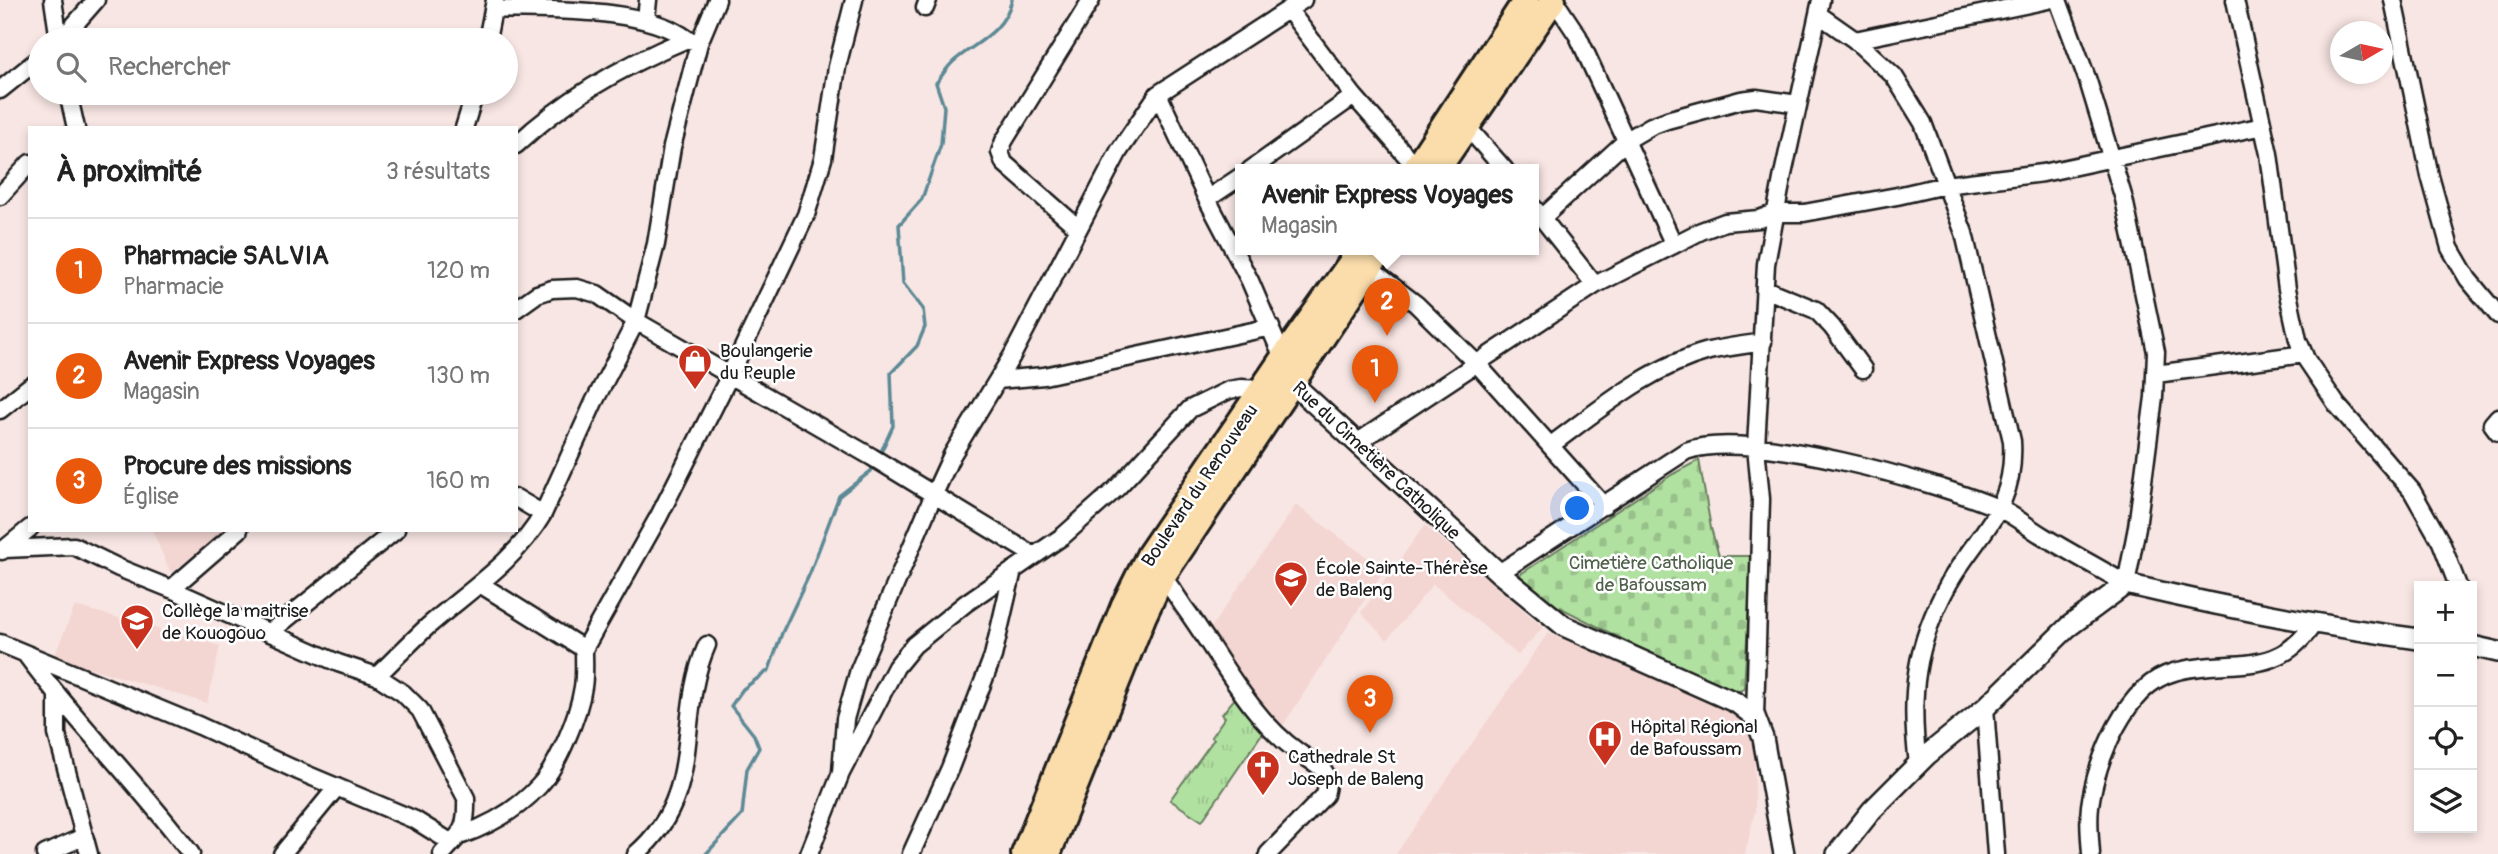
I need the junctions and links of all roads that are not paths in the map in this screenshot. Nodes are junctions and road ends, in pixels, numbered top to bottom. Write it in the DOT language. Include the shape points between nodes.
graph roads {
  1 [pos="53,0"];
  2 [pos="96,0"];
  3 [pos="648,0"];
  4 [pos="717,0"];
  5 [pos="854,0"];
  6 [pos="1091,0"];
  7 [pos="1303,0"];
  8 [pos="1526,0"];
  9 [pos="2048,0"];
  10 [pos="2058,0"];
  11 [pos="2235,0"];
  12 [pos="2393,0"];
  13 [pos="1561,2"];
  14 [pos="495,4"];
  15 [pos="580,6"];
  16 [pos="1820,7"];
  17 [pos="1288,9"];
  18 [pos="646,20"];
  19 [pos="58,28"];
  20 [pos="71,28"];
  21 [pos="490,28"];
  22 [pos="1855,40"];
  23 [pos="693,41"];
  24 [pos="28,68"];
  25 [pos="0,90"];
  26 [pos="1158,94"];
  27 [pos="1354,96"];
  28 [pos="1798,104"];
  29 [pos="70,105"];
  30 [pos="471,105"];
  31 [pos="1460,120"];
  32 [pos="75,126"];
  33 [pos="465,126"];
  34 [pos="2263,126"];
  35 [pos="1627,140"];
  36 [pos="518,143"];
  37 [pos="2112,159"];
  38 [pos="1258,164"];
  39 [pos="1417,164"];
  40 [pos="1426,164"];
  41 [pos="1500,164"];
  42 [pos="28,165"];
  43 [pos="1235,180"];
  44 [pos="1945,185"];
  45 [pos="0,196"];
  46 [pos="1207,199"];
  47 [pos="1539,212"];
  48 [pos="1775,213"];
  49 [pos="1539,214"];
  50 [pos="1078,228"];
  51 [pos="1674,245"];
  52 [pos="1235,252"];
  53 [pos="1236,255"];
  54 [pos="1370,256"];
  55 [pos="1595,285"];
  56 [pos="1765,289"];
  57 [pos="518,308"];
  58 [pos="2498,315"];
  59 [pos="636,321"];
  60 [pos="1271,327"];
  61 [pos="1763,342"];
  62 [pos="2304,354"];
  63 [pos="1283,358"];
  64 [pos="1478,365"];
  65 [pos="1863,369"];
  66 [pos="2156,374"];
  67 [pos="730,375"];
  68 [pos="998,380"];
  69 [pos="28,388"];
  70 [pos="1278,391"];
  71 [pos="0,410"];
  72 [pos="2498,417"];
  73 [pos="2498,432"];
  74 [pos="1358,442"];
  75 [pos="1551,445"];
  76 [pos="1756,447"];
  77 [pos="934,494"];
  78 [pos="518,499"];
  79 [pos="1604,506"];
  80 [pos="2000,509"];
  81 [pos="543,514"];
  82 [pos="28,530"];
  83 [pos="64,532"];
  84 [pos="237,532"];
  85 [pos="394,532"];
  86 [pos="74,546"];
  87 [pos="3,551"];
  88 [pos="1034,555"];
  89 [pos="1154,569"];
  90 [pos="1013,570"];
  91 [pos="1499,573"];
  92 [pos="2456,581"];
  93 [pos="480,584"];
  94 [pos="2126,584"];
  95 [pos="171,589"];
  96 [pos="2314,623"];
  97 [pos="269,632"];
  98 [pos="2414,638"];
  99 [pos="0,643"];
  100 [pos="707,645"];
  101 [pos="2477,647"];
  102 [pos="584,649"];
  103 [pos="2498,652"];
  104 [pos="26,654"];
  105 [pos="377,676"];
  106 [pos="57,696"];
  107 [pos="1985,708"];
  108 [pos="1755,717"];
  109 [pos="1088,725"];
  110 [pos="1918,764"];
  111 [pos="841,773"];
  112 [pos="337,788"];
  113 [pos="83,836"];
  114 [pos="452,844"];
  115 [pos="45,854"];
  116 [pos="89,854"];
  117 [pos="191,854"];
  118 [pos="282,854"];
  119 [pos="636,854"];
  120 [pos="809,854"];
  121 [pos="911,854"];
  122 [pos="1024,854"];
  123 [pos="1048,854"];
  124 [pos="1268,854"];
  125 [pos="1784,854"];
  126 [pos="1837,854"];
  127 [pos="1996,854"];
  128 [pos="2091,854"];
  1 -- 19 [label="street"];
  2 -- 20 [label="street"];
  3 -- 18 [label="street"];
  4 -- 23 [label="street"];
  5 -- 67 [label="street" via="837,67 823,159 806,215"];
  6 -- 50 [label="street" via="1000,152 1004,163"];
  7 -- 17 [label="street"];
  8 -- 31 [label="highway"];
  9 -- 22 [label="street"];
  10 -- 37 [label="street"];
  11 -- 34 [label="street"];
  12 -- 58 [label="street" via="2450,248"];
  13 -- 31 [label="highway"];
  13 -- 35 [label="street"];
  14 -- 15 [label="street"];
  14 -- 21 [label="street"];
  15 -- 18 [label="street"];
  16 -- 22 [label="street"];
  16 -- 28 [label="street"];
  17 -- 26 [label="street"];
  17 -- 27 [label="street"];
  18 -- 23 [label="street"];
  22 -- 44 [label="street" via="1904,89 1928,134"];
  23 -- 36 [label="street" via="631,63 583,91"];
  23 -- 59 [label="street" via="656,244"];
  24 -- 25 [label="street"];
  26 -- 46 [label="street"];
  26 -- 50 [label="street" via="1119,151"];
  27 -- 38 [label="street"];
  27 -- 39 [label="street"];
  28 -- 35 [label="street" via="1756,98 1731,101 1667,120"];
  28 -- 48 [label="street"];
  29 -- 32 [label="street"];
  30 -- 33 [label="street"];
  31 -- 40 [label="highway"];
  31 -- 41 [label="street"];
  34 -- 37 [label="street"];
  34 -- 62 [label="street" via="2290,309"];
  35 -- 47 [label="street"];
  35 -- 51 [label="street"];
  37 -- 44 [label="street"];
  37 -- 66 [label="street" via="2153,336"];
  42 -- 45 [label="street"];
  43 -- 46 [label="street"];
  44 -- 48 [label="street" via="1804,213"];
  44 -- 80 [label="street" via="1964,233 2007,414 2013,466"];
  46 -- 52 [label="street"];
  48 -- 51 [label="street" via="1725,222"];
  48 -- 56 [label="street"];
  49 -- 55 [label="street"];
  50 -- 68 [label="street"];
  51 -- 55 [label="street"];
  53 -- 60 [label="street"];
  54 -- 63 [label="highway, Boulevard du Renouveau"];
  54 -- 64 [label="street"];
  54 -- 70 [label="highway, Boulevard du Renouveau"];
  55 -- 64 [label="street"];
  56 -- 61 [label="street"];
  56 -- 65 [label="street" via="1816,310"];
  57 -- 59 [label="street" via="552,289 577,288 597,294"];
  59 -- 67 [label="street"];
  59 -- 81 [label="street"];
  60 -- 63 [label="street"];
  60 -- 68 [label="street" via="1044,376"];
  61 -- 75 [label="street" via="1709,351 1672,365 1610,401"];
  61 -- 76 [label="street"];
  62 -- 66 [label="street"];
  62 -- 92 [label="street" via="2337,405 2412,491"];
  63 -- 70 [label="highway, Boulevard du Renouveau"];
  64 -- 74 [label="street"];
  64 -- 75 [label="street"];
  66 -- 94 [label="street"];
  67 -- 77 [label="street"];
  67 -- 102 [label="street" via="659,516"];
  68 -- 77 [label="street"];
  69 -- 71 [label="street"];
  70 -- 74 [label="street, Rue du Cimetière Catholique"];
  70 -- 88 [label="street" via="1229,390 1190,409 1117,488"];
  70 -- 89 [label="highway, Boulevard du Renouveau"];
  72 -- 73 [label="street" via="2492,424"];
  74 -- 91 [label="street, Rue du Cimetière Catholique"];
  75 -- 79 [label="street"];
  76 -- 79 [label="street" via="1686,452"];
  76 -- 80 [label="street" via="1853,464"];
  76 -- 108 [label="street" via="1761,499"];
  77 -- 88 [label="street"];
  77 -- 111 [label="street" via="859,670 845,719"];
  78 -- 81 [label="street"];
  79 -- 91 [label="street"];
  80 -- 94 [label="street"];
  80 -- 110 [label="street" via="1950,582 1922,645 1913,703"];
  81 -- 93 [label="street" via="533,532"];
  82 -- 87 [label="street"];
  83 -- 86 [label="street"];
  84 -- 95 [label="street"];
  85 -- 97 [label="street"];
  86 -- 87 [label="street"];
  86 -- 95 [label="street"];
  88 -- 90 [label="street"];
  89 -- 109 [label="highway, Boulevard du Renouveau" via="1144,615"];
  89 -- 124 [label="street" via="1261,716 1326,775 1325,795"];
  90 -- 111 [label="street" via="914,645 896,667"];
  90 -- 121 [label="street" via="993,656"];
  91 -- 108 [label="street, Rue du Cimetière Catholique" via="1564,626 1737,703"];
  93 -- 102 [label="street"];
  93 -- 105 [label="street"];
  94 -- 96 [label="street"];
  94 -- 107 [label="street" via="2068,627"];
  95 -- 97 [label="street"];
  96 -- 98 [label="street"];
  96 -- 128 [label="street" via="2302,640 2262,662 2193,667 2158,678 2145,689 2128,707 2105,751 2090,806"];
  97 -- 105 [label="street"];
  99 -- 104 [label="street"];
  100 -- 119 [label="street" via="692,699 683,772 673,809"];
  101 -- 103 [label="street"];
  102 -- 114 [label="street" via="583,690 575,716 541,785 487,826"];
  104 -- 106 [label="street"];
  104 -- 112 [label="street"];
  105 -- 114 [label="street" via="420,710 466,798"];
  106 -- 113 [label="street" via="57,734"];
  106 -- 117 [label="street"];
  107 -- 110 [label="street"];
  107 -- 127 [label="street"];
  108 -- 125 [label="street"];
  109 -- 122 [label="highway, Boulevard du Renouveau"];
  109 -- 123 [label="highway, Boulevard du Renouveau"];
  110 -- 126 [label="street"];
  111 -- 120 [label="street"];
  112 -- 114 [label="street" via="415,820"];
  112 -- 118 [label="street"];
  113 -- 115 [label="street"];
  113 -- 116 [label="street"];
}
